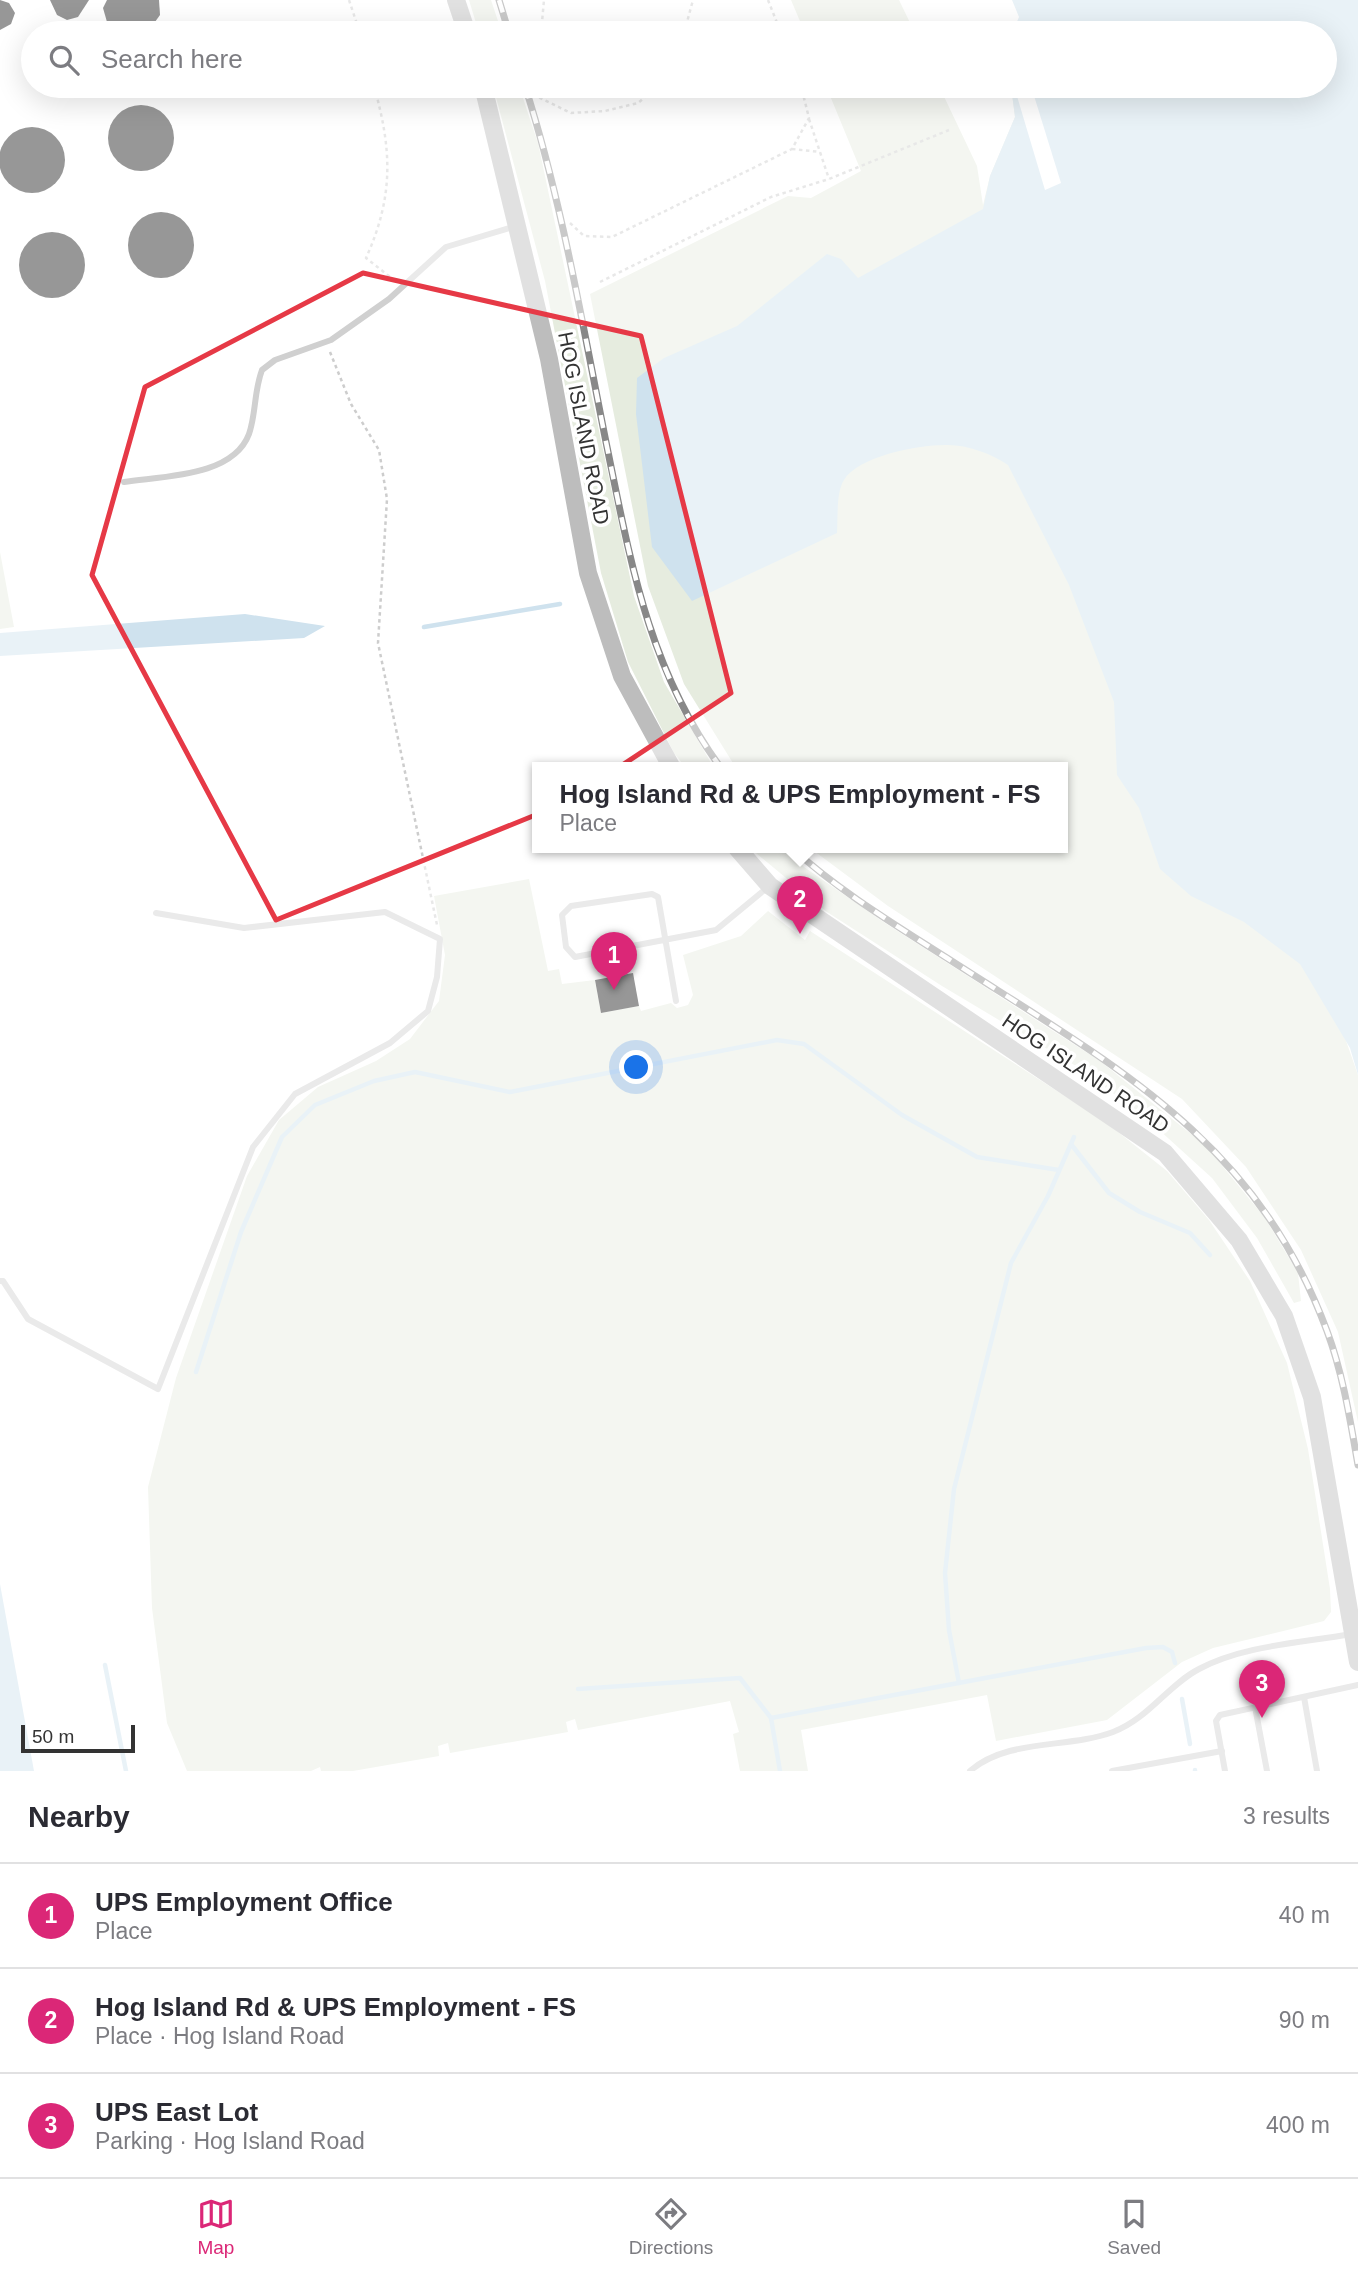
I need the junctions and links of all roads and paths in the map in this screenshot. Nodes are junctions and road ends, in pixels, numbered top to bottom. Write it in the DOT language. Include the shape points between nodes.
graph roads {
  1 [pos="349,0"];
  2 [pos="456,0"];
  3 [pos="544,0"];
  4 [pos="693,0"];
  5 [pos="768,0"];
  6 [pos="356,21"];
  7 [pos="463,21"];
  8 [pos="542,21"];
  9 [pos="687,21"];
  10 [pos="776,21"];
  11 [pos="377,98"];
  12 [pos="486,98"];
  13 [pos="540,98"];
  14 [pos="645,98"];
  15 [pos="804,98"];
  16 [pos="808,118"];
  17 [pos="949,130"];
  18 [pos="792,149"];
  19 [pos="820,152"];
  20 [pos="829,179"];
  21 [pos="570,223"];
  22 [pos="519,225"];
  23 [pos="600,282"];
  24 [pos="401,287"];
  25 [pos="326,342"];
  26 [pos="124,482"];
  27 [pos="669,762"];
  28 [pos="741,853"];
  29 [pos="769,886"];
  30 [pos="156,913"];
  31 [pos="440,939"];
  32 [pos="666,939"];
  33 [pos="676,1002"];
  34 [pos="0,1282"];
  35 [pos="1353,1634"];
  36 [pos="1358,1662"];
  37 [pos="1358,1685"];
  38 [pos="1304,1697"];
  39 [pos="1255,1707"];
  40 [pos="1222,1751"];
  41 [pos="1153,1767"];
  42 [pos="970,1771"];
  43 [pos="1112,1771"];
  44 [pos="1225,1771"];
  45 [pos="1267,1771"];
  46 [pos="1317,1771"];
  1 -- 6 [label="path"];
  2 -- 7 [label="street"];
  3 -- 8 [label="path"];
  4 -- 9 [label="path"];
  5 -- 10 [label="path"];
  11 -- 24 [label="path" via="389,178 386,204 366,258"];
  12 -- 22 [label="street, HOG ISLAND ROAD"];
  13 -- 14 [label="path" via="571,113 605,111"];
  15 -- 16 [label="path"];
  16 -- 18 [label="path"];
  16 -- 19 [label="path"];
  17 -- 20 [label="path"];
  18 -- 19 [label="path"];
  18 -- 21 [label="path" via="612,237 584,236"];
  19 -- 20 [label="path"];
  20 -- 23 [label="path" via="771,197"];
  22 -- 24 [label="lane" via="446,247"];
  22 -- 27 [label="street, HOG ISLAND ROAD" via="588,573 622,676"];
  24 -- 25 [label="lane"];
  25 -- 26 [label="lane" via="275,360 262,370 250,431 241,452 209,467"];
  25 -- 31 [label="path" via="351,404 379,450 387,499 379,643"];
  28 -- 29 [label="street, HOG ISLAND ROAD"];
  29 -- 32 [label="lane" via="716,930"];
  29 -- 35 [label="street, HOG ISLAND ROAD" via="1165,1153 1239,1240 1284,1316 1311,1396"];
  30 -- 31 [label="lane" via="244,928 385,912"];
  31 -- 34 [label="lane" via="428,1011 390,1043 295,1094 253,1147 158,1389 28,1319"];
  32 -- 32 [label="lane" via="658,898 652,894 572,906 562,915 566,947 575,957"];
  32 -- 33 [label="lane"];
  35 -- 36 [label="street, HOG ISLAND ROAD"];
  35 -- 42 [label="lane" via="1220,1660 1181,1681 1132,1723 1112,1732 1009,1752 984,1759"];
  37 -- 38 [label="lane"];
  38 -- 39 [label="lane"];
  38 -- 46 [label="lane"];
  39 -- 40 [label="lane" via="1220,1715 1216,1721"];
  39 -- 45 [label="lane"];
  40 -- 41 [label="lane"];
  40 -- 44 [label="lane"];
  41 -- 43 [label="lane"];
}
